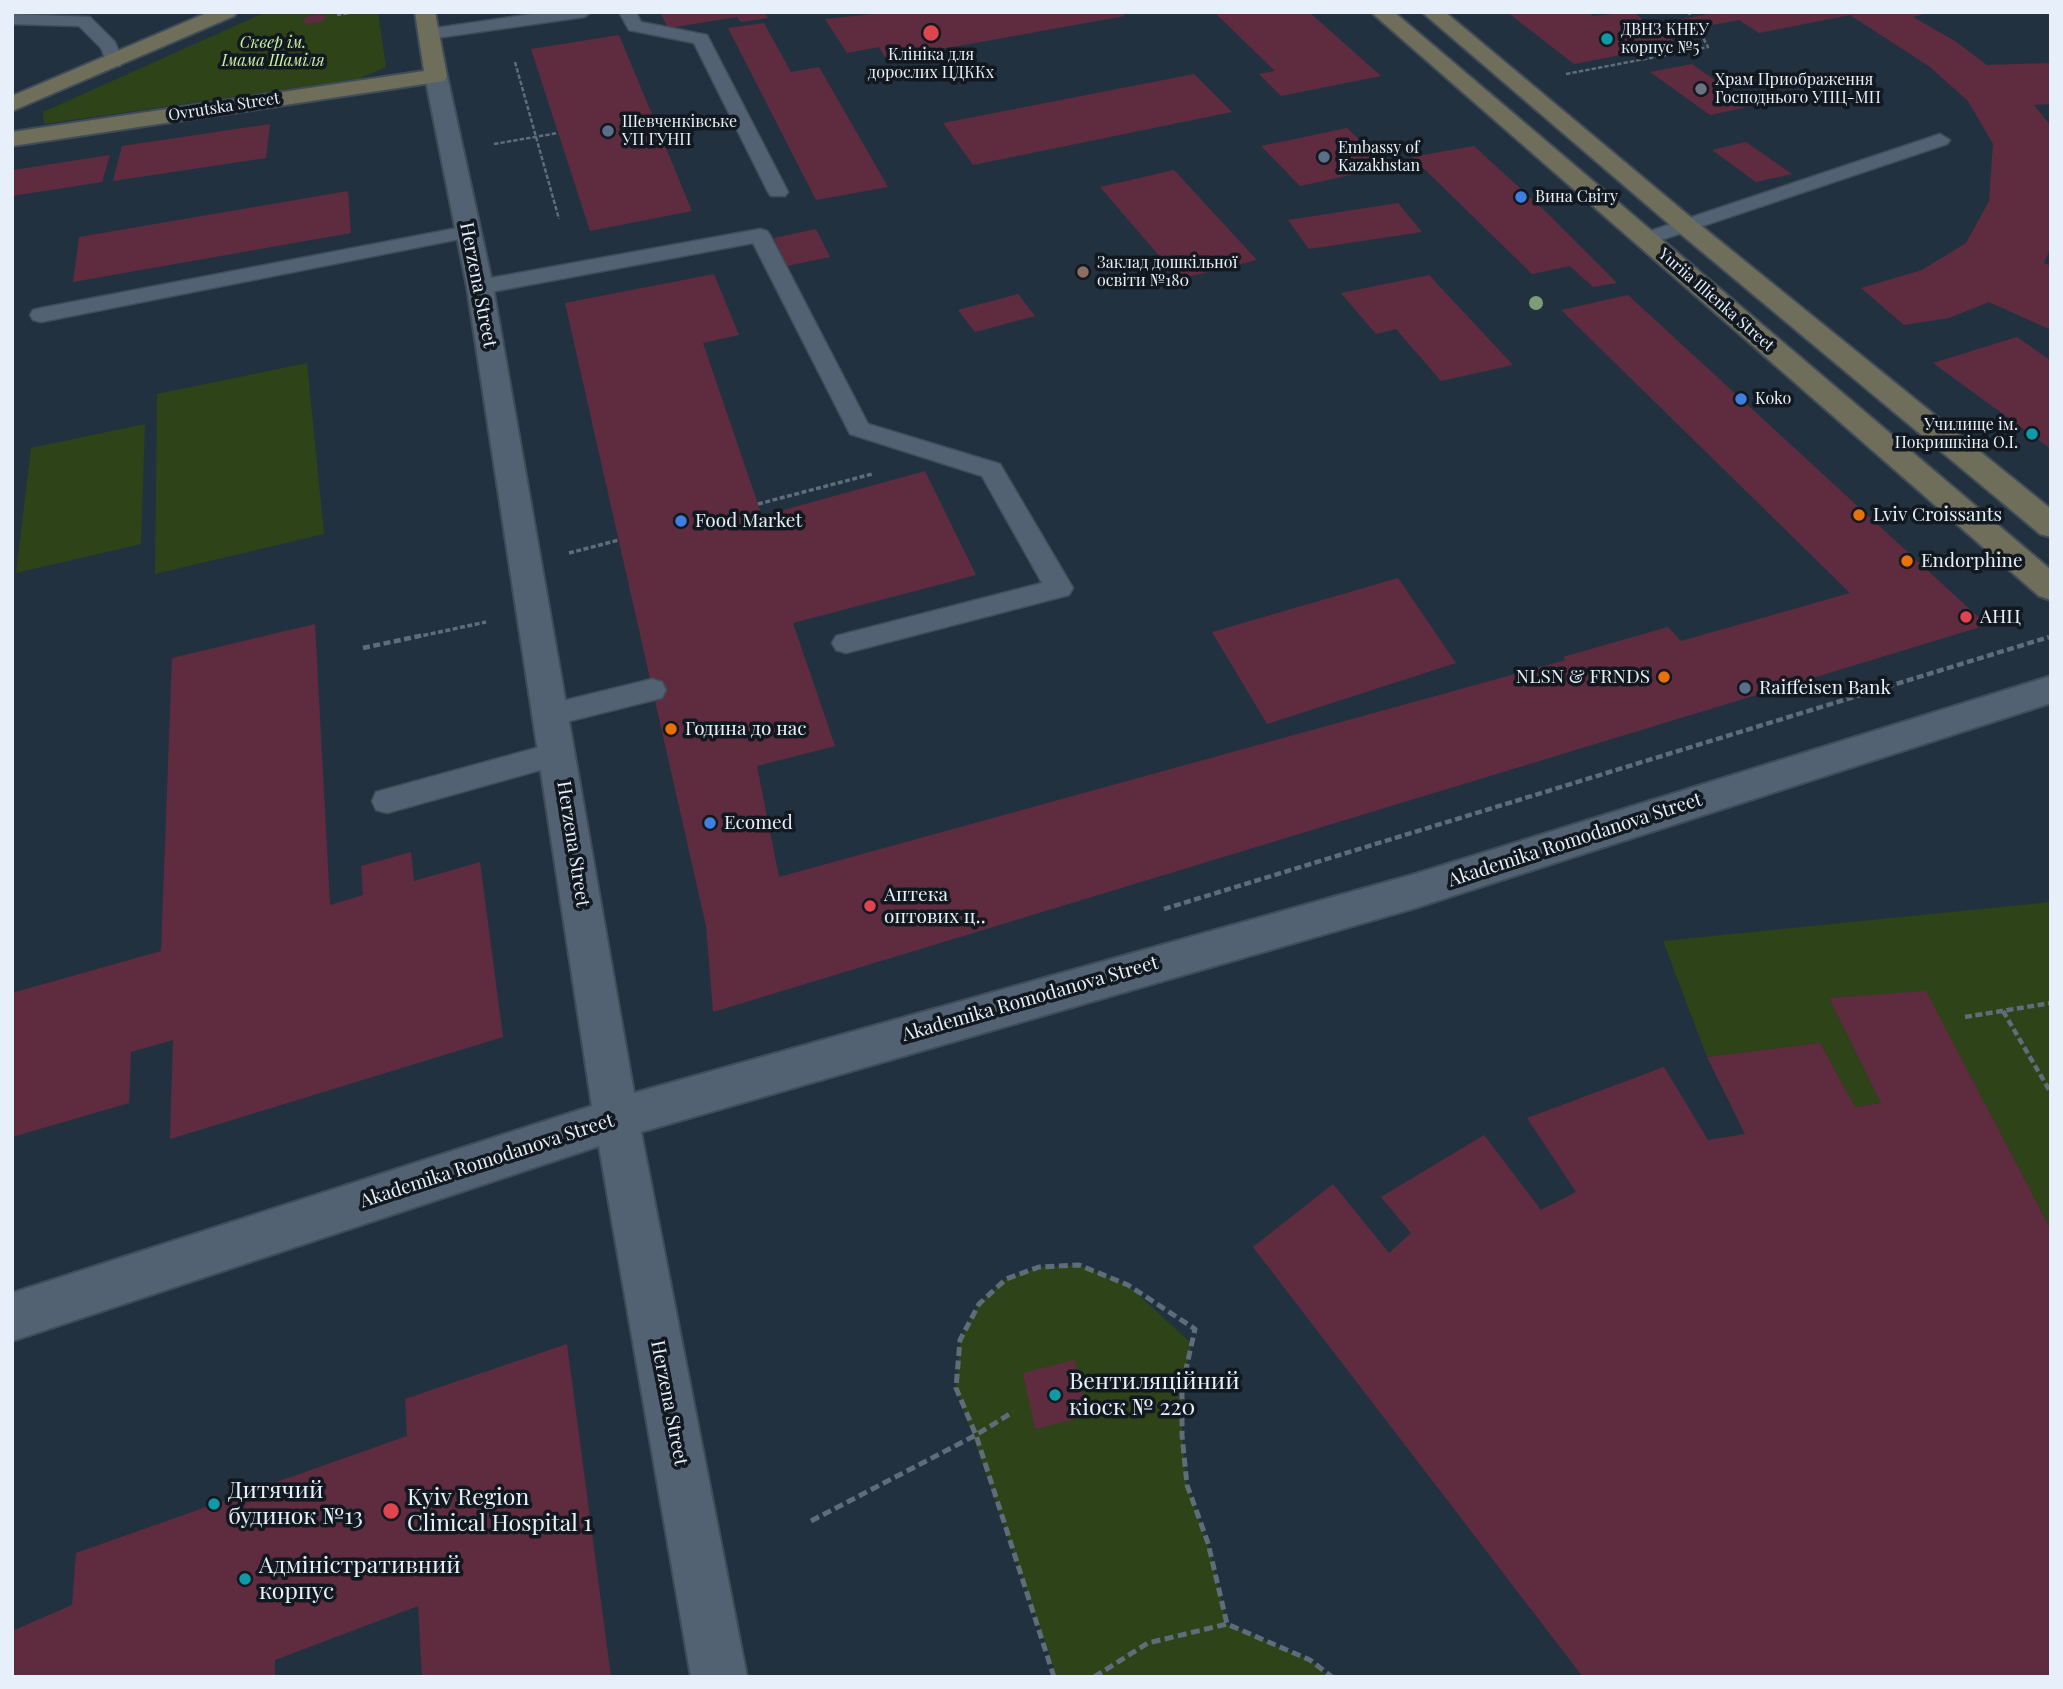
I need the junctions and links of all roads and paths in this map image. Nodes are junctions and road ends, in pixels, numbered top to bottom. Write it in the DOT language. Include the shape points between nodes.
graph roads {
  1 [pos="227,12"];
  2 [pos="356,12"];
  3 [pos="425,12"];
  4 [pos="584,12"];
  5 [pos="627,12"];
  6 [pos="1381,12"];
  7 [pos="1432,12"];
  8 [pos="337,15"];
  9 [pos="12,19"];
  10 [pos="429,34"];
  11 [pos="1702,36"];
  12 [pos="114,62"];
  13 [pos="515,62"];
  14 [pos="1562,74"];
  15 [pos="436,76"];
  16 [pos="12,104"];
  17 [pos="558,133"];
  18 [pos="536,137"];
  19 [pos="12,139"];
  20 [pos="1940,140"];
  21 [pos="491,145"];
  22 [pos="778,192"];
  23 [pos="559,219"];
  24 [pos="1685,225"];
  25 [pos="468,232"];
  26 [pos="1644,239"];
  27 [pos="480,286"];
  28 [pos="41,315"];
  29 [pos="944,455"];
  30 [pos="758,504"];
  31 [pos="2051,526"];
  32 [pos="619,540"];
  33 [pos="600,546"];
  34 [pos="2051,588"];
  35 [pos="486,622"];
  36 [pos="2049,637"];
  37 [pos="846,643"];
  38 [pos="363,648"];
  39 [pos="2051,689"];
  40 [pos="652,690"];
  41 [pos="550,715"];
  42 [pos="558,754"];
  43 [pos="387,800"];
  44 [pos="1159,910"];
  45 [pos="2051,1003"];
  46 [pos="2003,1011"];
  47 [pos="1965,1017"];
  48 [pos="2051,1093"];
  49 [pos="617,1119"];
  50 [pos="12,1317"];
  51 [pos="1013,1412"];
  52 [pos="976,1435"];
  53 [pos="811,1521"];
  54 [pos="1227,1624"];
  55 [pos="719,1677"];
  56 [pos="1054,1677"];
  57 [pos="1094,1677"];
  58 [pos="1332,1677"];
  1 -- 12 [label="main road"];
  2 -- 8 [label="path"];
  3 -- 10 [label="main road, Herzena Street"];
  4 -- 10 [label="lane"];
  5 -- 22 [label="lane" via="635,26 701,39"];
  6 -- 26 [label="main road, Yuriia Illienka Street"];
  7 -- 24 [label="main road, Yuriia Illienka Street"];
  9 -- 12 [label="lane" via="84,22 109,46"];
  10 -- 15 [label="main road, Herzena Street"];
  11 -- 14 [label="path" via="1708,47"];
  12 -- 16 [label="main road"];
  13 -- 18 [label="path"];
  15 -- 19 [label="main road, Ovrutska Street"];
  15 -- 25 [label="street, Herzena Street"];
  17 -- 18 [label="path"];
  18 -- 21 [label="path"];
  18 -- 23 [label="path"];
  20 -- 24 [label="lane"];
  24 -- 26 [label="lane"];
  24 -- 31 [label="main road, Yuriia Illienka Street"];
  25 -- 27 [label="street, Herzena Street"];
  25 -- 28 [label="lane"];
  26 -- 34 [label="main road, Yuriia Illienka Street"];
  27 -- 29 [label="lane" via="760,235 859,429"];
  27 -- 41 [label="street, Herzena Street"];
  29 -- 30 [label="path"];
  29 -- 37 [label="lane" via="991,470 1059,588"];
  32 -- 33 [label="path"];
  35 -- 38 [label="path"];
  36 -- 44 [label="path"];
  39 -- 49 [label="street, Akademika Romodanova Street" via="1415,891"];
  40 -- 41 [label="lane"];
  41 -- 42 [label="street, Herzena Street"];
  42 -- 43 [label="lane"];
  42 -- 49 [label="street, Herzena Street"];
  45 -- 46 [label="path"];
  46 -- 47 [label="path"];
  46 -- 48 [label="path"];
  49 -- 50 [label="street, Akademika Romodanova Street"];
  49 -- 55 [label="street, Herzena Street"];
  51 -- 52 [label="path"];
  52 -- 53 [label="path"];
  52 -- 54 [label="path" via="957,1388 960,1340 979,1304 1006,1279 1039,1267 1079,1265 1128,1285 1195,1329 1182,1387 1187,1485 1208,1543"];
  52 -- 56 [label="path"];
  54 -- 57 [label="path" via="1147,1643"];
  54 -- 58 [label="path" via="1310,1660"];
}
